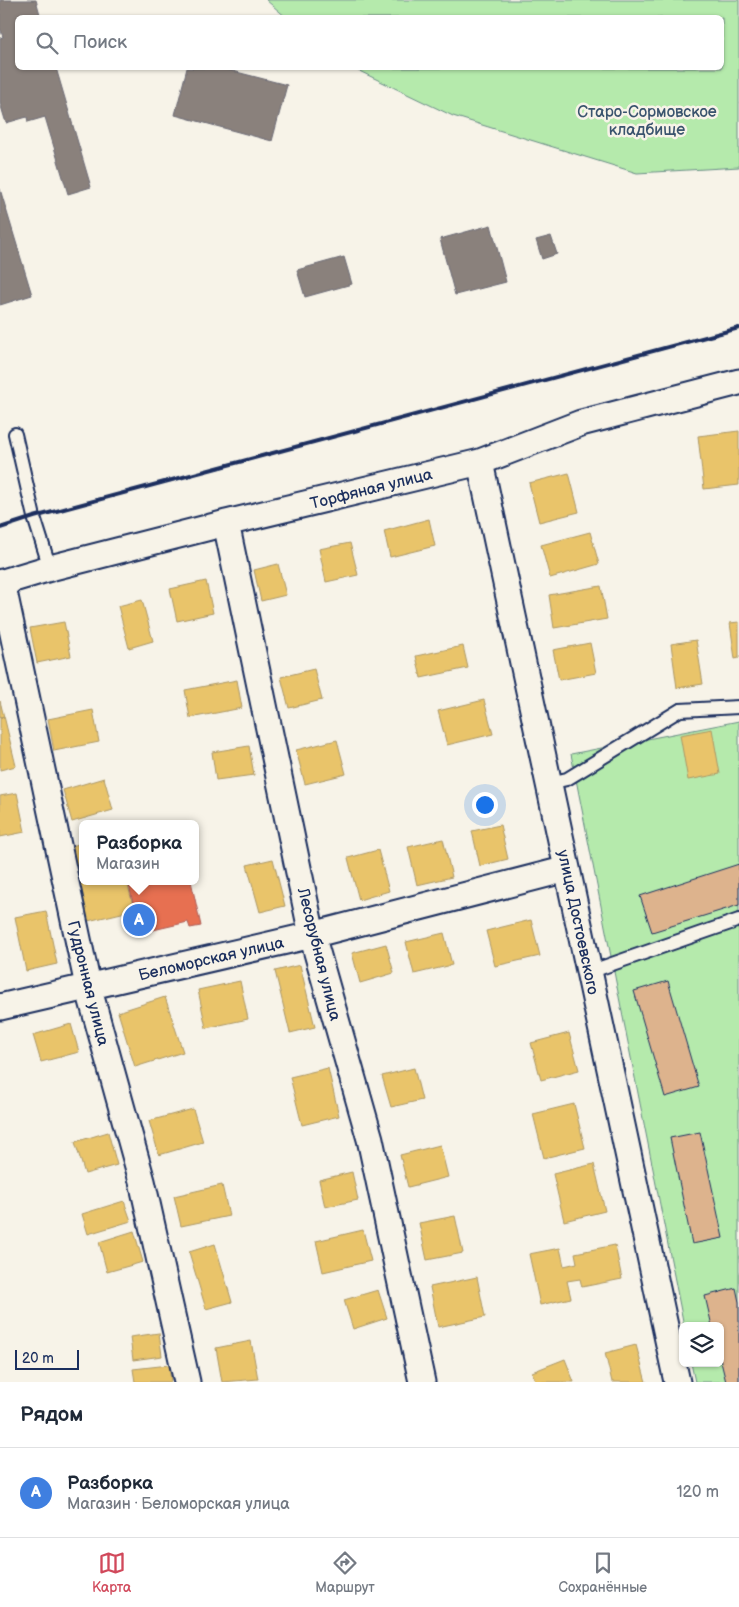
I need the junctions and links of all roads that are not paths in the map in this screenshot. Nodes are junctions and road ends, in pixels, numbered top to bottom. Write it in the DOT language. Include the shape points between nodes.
graph roads {
  1 [pos="739,382"];
  2 [pos="15,434"];
  3 [pos="480,462"];
  4 [pos="226,523"];
  5 [pos="50,568"];
  6 [pos="1,582"];
  7 [pos="739,707"];
  8 [pos="549,783"];
  9 [pos="567,869"];
  10 [pos="739,920"];
  11 [pos="312,935"];
  12 [pos="589,972"];
  13 [pos="88,986"];
  14 [pos="0,1007"];
  15 [pos="187,1382"];
  16 [pos="422,1382"];
  17 [pos="677,1382"];
  1 -- 3 [label="street, Торфяная улица" via="581,424"];
  2 -- 5 [label="lane" via="34,517"];
  3 -- 4 [label="street, Торфяная улица"];
  3 -- 8 [label="street, улица Достоевского"];
  4 -- 5 [label="street, Торфяная улица"];
  4 -- 11 [label="street, Лесорубная улица"];
  5 -- 6 [label="street, Торфяная улица"];
  6 -- 13 [label="street, Гудронная улица"];
  7 -- 8 [label="lane" via="680,710 567,779"];
  8 -- 9 [label="street, улица Достоевского"];
  9 -- 11 [label="street, Беломорская улица"];
  9 -- 12 [label="street, улица Достоевского"];
  10 -- 12 [label="lane"];
  11 -- 13 [label="street, Беломорская улица"];
  11 -- 16 [label="street, Лесорубная улица" via="370,1139"];
  12 -- 17 [label="street, улица Достоевского"];
  13 -- 14 [label="street, Беломорская улица"];
  13 -- 15 [label="street, Гудронная улица" via="142,1181"];
}
